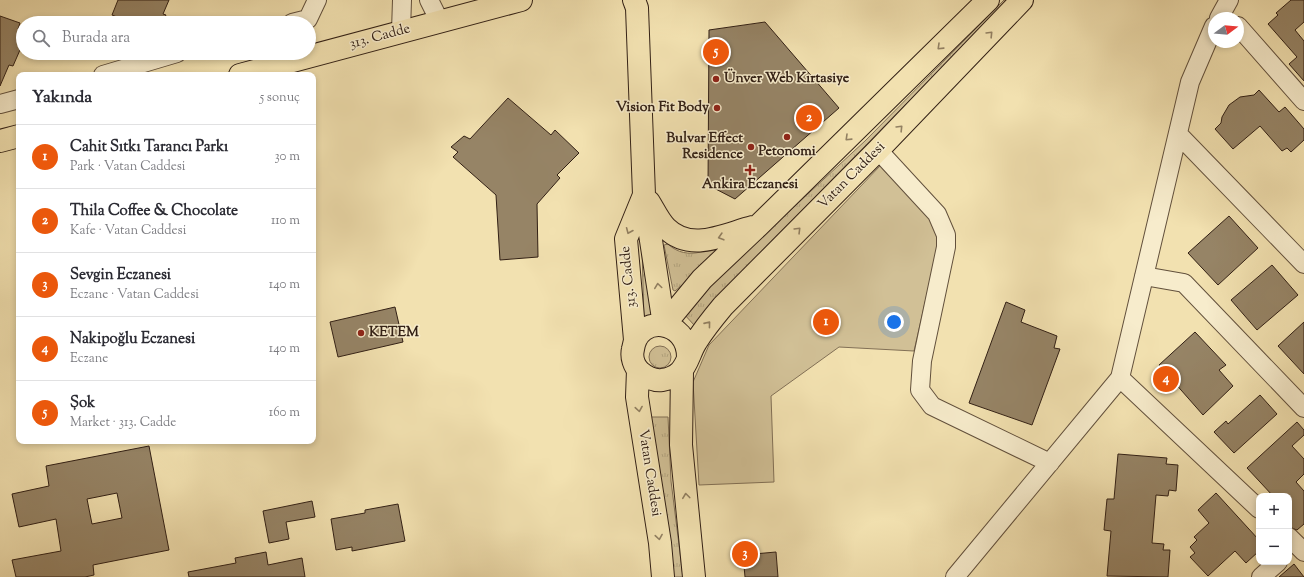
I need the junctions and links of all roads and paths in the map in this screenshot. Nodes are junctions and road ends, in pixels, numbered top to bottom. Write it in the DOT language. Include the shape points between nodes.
graph roads {
  1 [pos="317,0"];
  2 [pos="402,0"];
  3 [pos="429,0"];
  4 [pos="521,0"];
  5 [pos="634,0"];
  6 [pos="988,0"];
  7 [pos="1022,0"];
  8 [pos="309,16"];
  9 [pos="440,20"];
  10 [pos="401,31"];
  11 [pos="1244,33"];
  12 [pos="1208,40"];
  13 [pos="316,54"];
  14 [pos="153,60"];
  15 [pos="295,60"];
  16 [pos="113,72"];
  17 [pos="251,72"];
  18 [pos="16,100"];
  19 [pos="1304,101"];
  20 [pos="0,104"];
  21 [pos="1178,134"];
  22 [pos="16,137"];
  23 [pos="0,141"];
  24 [pos="878,150"];
  25 [pos="644,195"];
  26 [pos="758,226"];
  27 [pos="1304,264"];
  28 [pos="1144,276"];
  29 [pos="664,325"];
  30 [pos="635,340"];
  31 [pos="685,364"];
  32 [pos="638,370"];
  33 [pos="1120,378"];
  34 [pos="1304,408"];
  35 [pos="1050,463"];
  36 [pos="1256,505"];
  37 [pos="1274,565"];
  38 [pos="663,577"];
  39 [pos="694,577"];
  40 [pos="955,577"];
  41 [pos="1260,577"];
  1 -- 8 [label="street"];
  2 -- 10 [label="street"];
  3 -- 9 [label="street"];
  4 -- 9 [label="main road, 313. Cadde"];
  5 -- 25 [label="main road, 313. Cadde" via="637,8"];
  6 -- 26 [label="main road, one-way"];
  24 -- 7 [label="main road, Vatan Caddesi, one-way"];
  9 -- 10 [label="main road, 313. Cadde"];
  10 -- 13 [label="main road, 313. Cadde"];
  11 -- 19 [label="street"];
  12 -- 21 [label="street" via="1190,82"];
  14 -- 16 [label="street"];
  15 -- 17 [label="main road, 313. Cadde"];
  18 -- 20 [label="street"];
  21 -- 27 [label="street"];
  21 -- 28 [label="street"];
  22 -- 23 [label="main road"];
  31 -- 24 [label="main road, Vatan Caddesi, one-way" via="704,329 723,306"];
  24 -- 35 [label="street" via="938,214 946,235 946,247 922,361 920,390 932,406"];
  26 -- 25 [label="main road, one-way" via="708,240 686,240 666,228"];
  29 -- 25 [label="main road, 313. Cadde, one-way"];
  25 -- 30 [label="main road, 313. Cadde, one-way" via="626,239"];
  26 -- 29 [label="main road" via="702,279"];
  28 -- 33 [label="street"];
  28 -- 34 [label="street" via="1184,283"];
  29 -- 30 [label="main road" via="648,327"];
  29 -- 31 [label="main road, Vatan Caddesi" via="674,328 684,338 687,344"];
  30 -- 32 [label="main road, Vatan Caddesi" via="632,353"];
  31 -- 32 [label="main road, Vatan Caddesi" via="668,380 651,379"];
  39 -- 31 [label="main road, Vatan Caddesi, one-way" via="681,445"];
  32 -- 38 [label="main road, Vatan Caddesi, one-way" via="637,396"];
  33 -- 35 [label="street"];
  33 -- 36 [label="street"];
  35 -- 40 [label="street"];
  37 -- 41 [label="street"];
}
